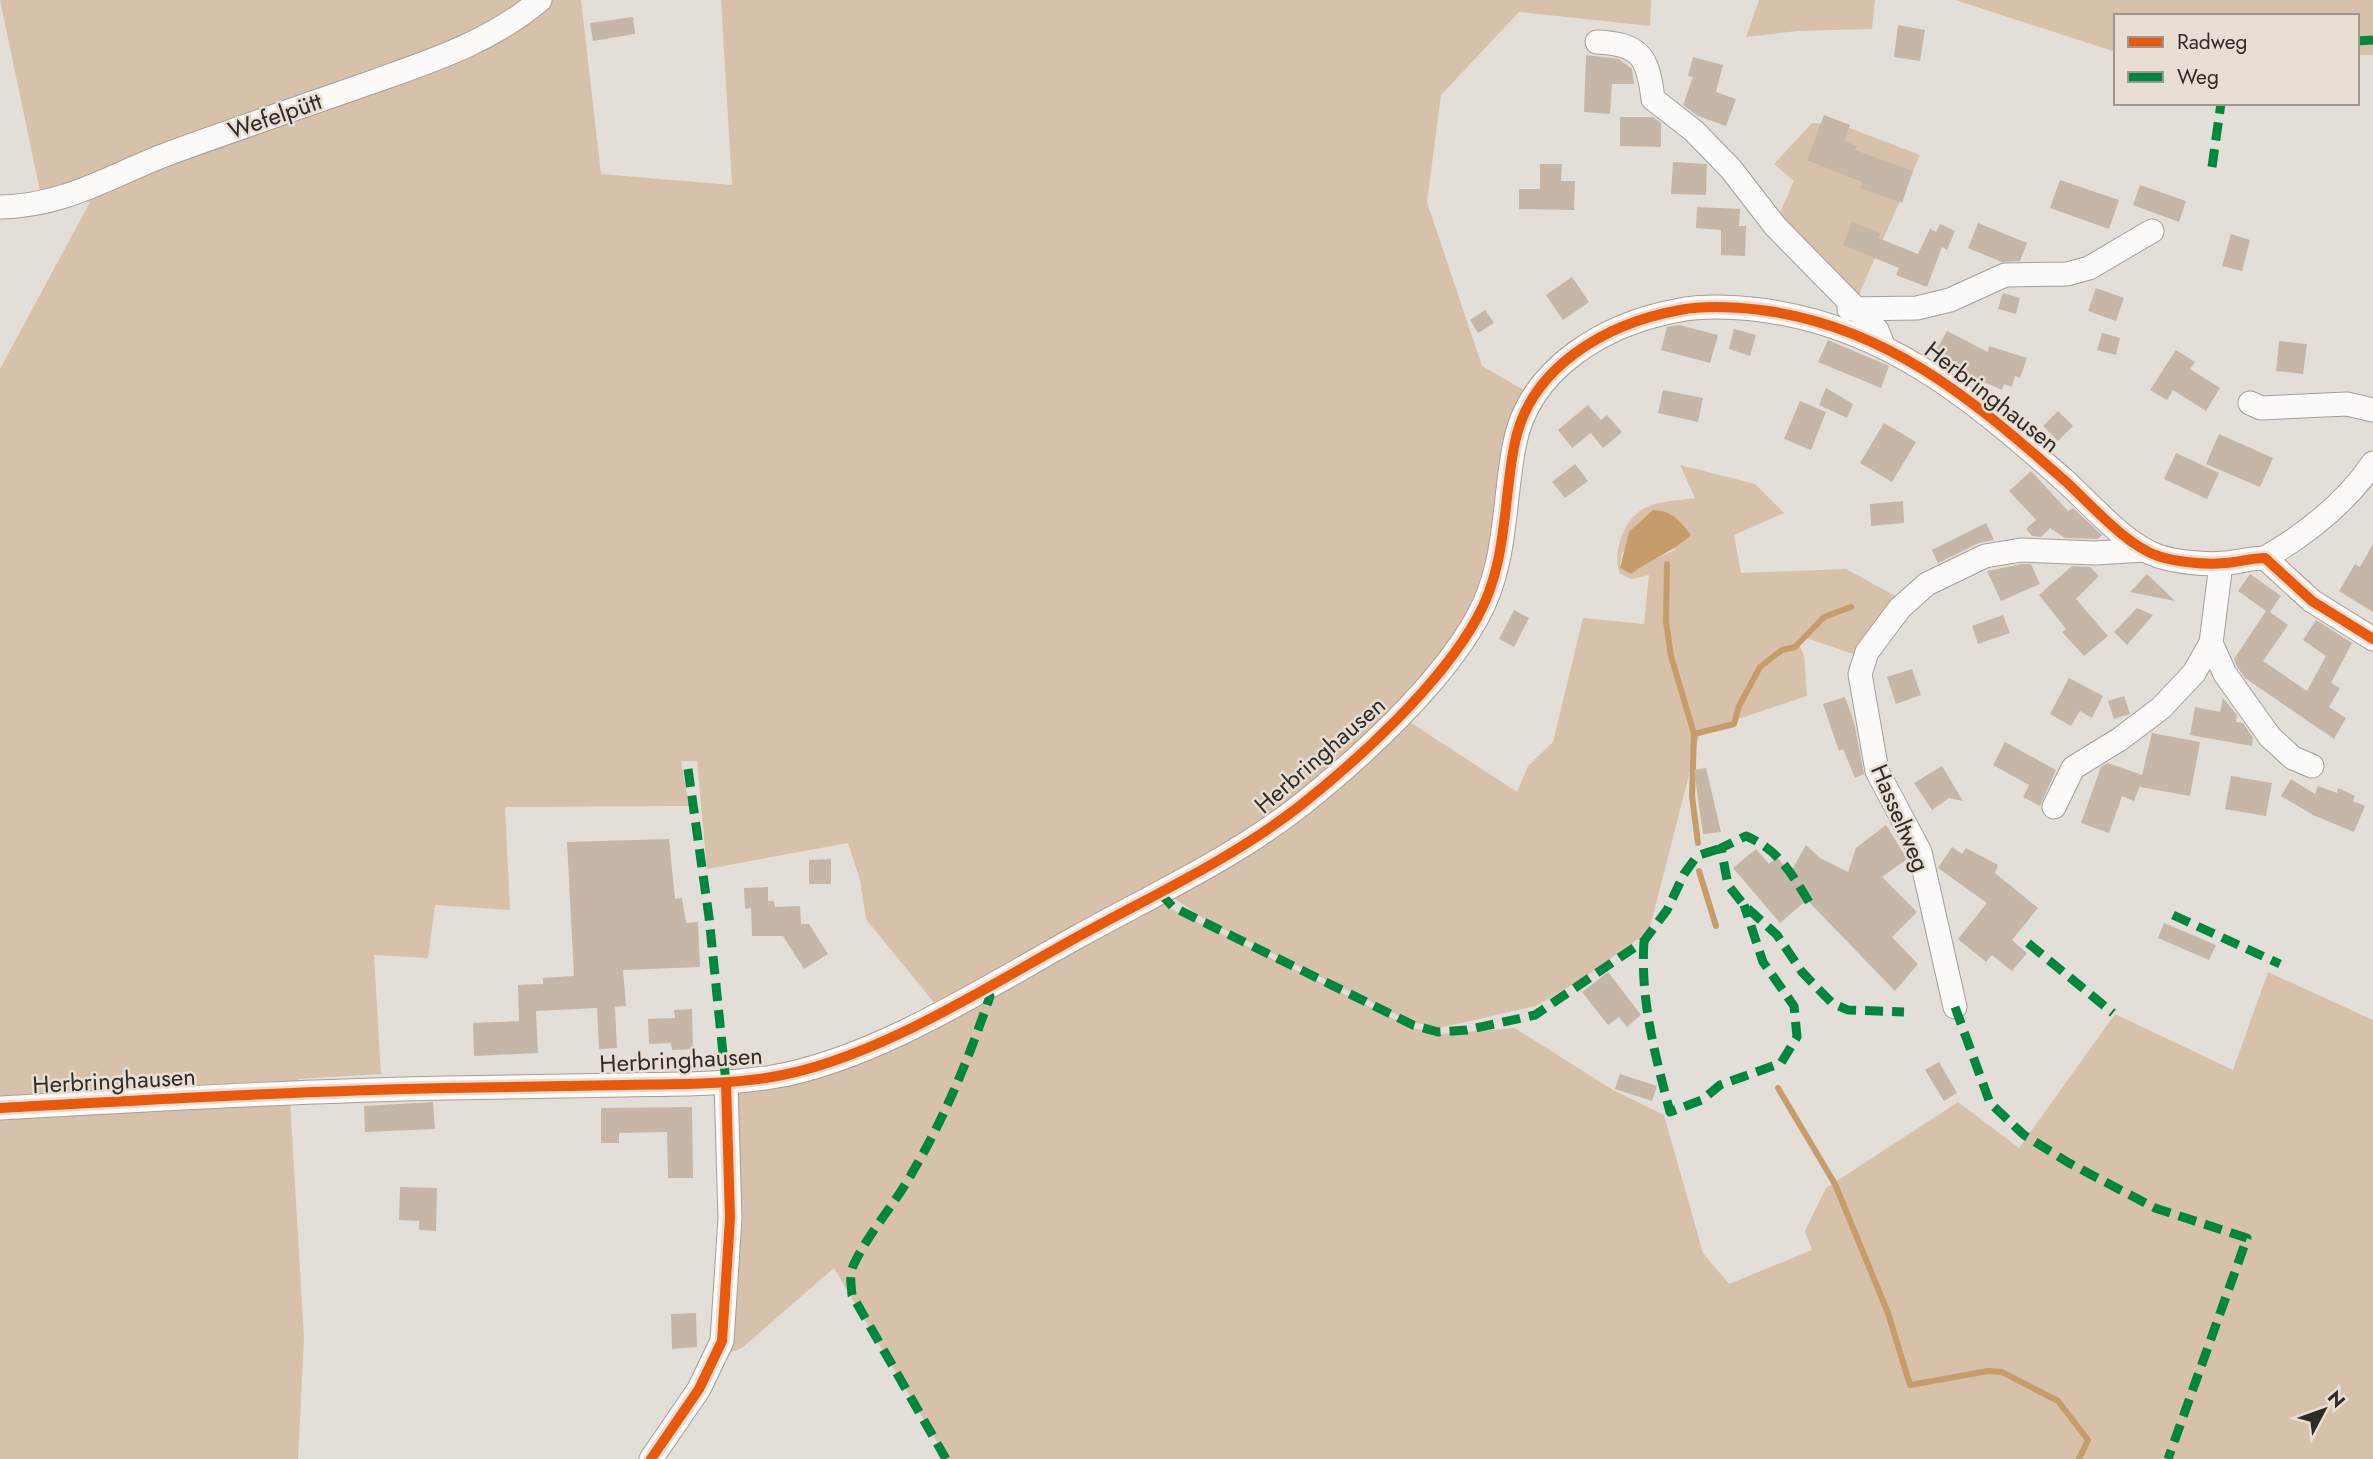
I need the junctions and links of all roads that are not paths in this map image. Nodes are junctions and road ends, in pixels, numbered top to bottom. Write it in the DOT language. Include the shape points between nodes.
graph roads {
  1 [pos="540,0"];
  2 [pos="1597,42"];
  3 [pos="0,207"];
  4 [pos="2152,231"];
  5 [pos="1857,308"];
  6 [pos="1816,320"];
  7 [pos="1883,345"];
  8 [pos="2250,403"];
  9 [pos="2373,410"];
  10 [pos="2373,463"];
  11 [pos="2145,550"];
  12 [pos="2265,558"];
  13 [pos="2221,564"];
  14 [pos="2373,639"];
  15 [pos="2211,643"];
  16 [pos="2312,765"];
  17 [pos="2053,807"];
  18 [pos="1955,1006"];
  19 [pos="726,1083"];
  20 [pos="0,1108"];
  21 [pos="651,1459"];
  1 -- 3 [label="street, Wefelpütt" via="500,30 433,60 168,154 70,197"];
  2 -- 5 [label="street, Herbringhausen" via="1633,47 1650,74 1653,99 1694,131 1731,169 1775,226"];
  4 -- 5 [label="street, Herbringhausen" via="2089,268 2067,274 2005,275 1950,300 1917,308"];
  5 -- 6 [label="street, Herbringhausen" via="1820,312"];
  5 -- 7 [label="street, Herbringhausen" via="1877,330"];
  6 -- 7 [label="street, Herbringhausen"];
  6 -- 19 [label="street, Herbringhausen" via="1741,308 1692,308 1639,318 1573,353 1535,394 1515,438 1498,567 1477,619 1428,685 1334,777 1228,856 901,1031 806,1069"];
  7 -- 11 [label="street, Herbringhausen" via="1922,367 1995,423"];
  8 -- 9 [label="street" via="2261,408 2347,404"];
  10 -- 12 [label="street" via="2327,514 2297,540"];
  11 -- 13 [label="street, Herbringhausen"];
  11 -- 18 [label="street, Hasseltweg" via="2021,550 1985,556 1927,584 1900,608 1867,652 1860,674 1877,771 1920,852"];
  12 -- 13 [label="street, Herbringhausen"];
  12 -- 14 [label="street" via="2312,601"];
  13 -- 15 [label="street"];
  15 -- 16 [label="street" via="2225,674 2270,737 2293,758"];
  15 -- 17 [label="street" via="2180,690 2146,721 2073,768"];
  19 -- 20 [label="street, Herbringhausen" via="302,1092"];
  19 -- 21 [label="street" via="730,1219 722,1341 699,1389"];
}
